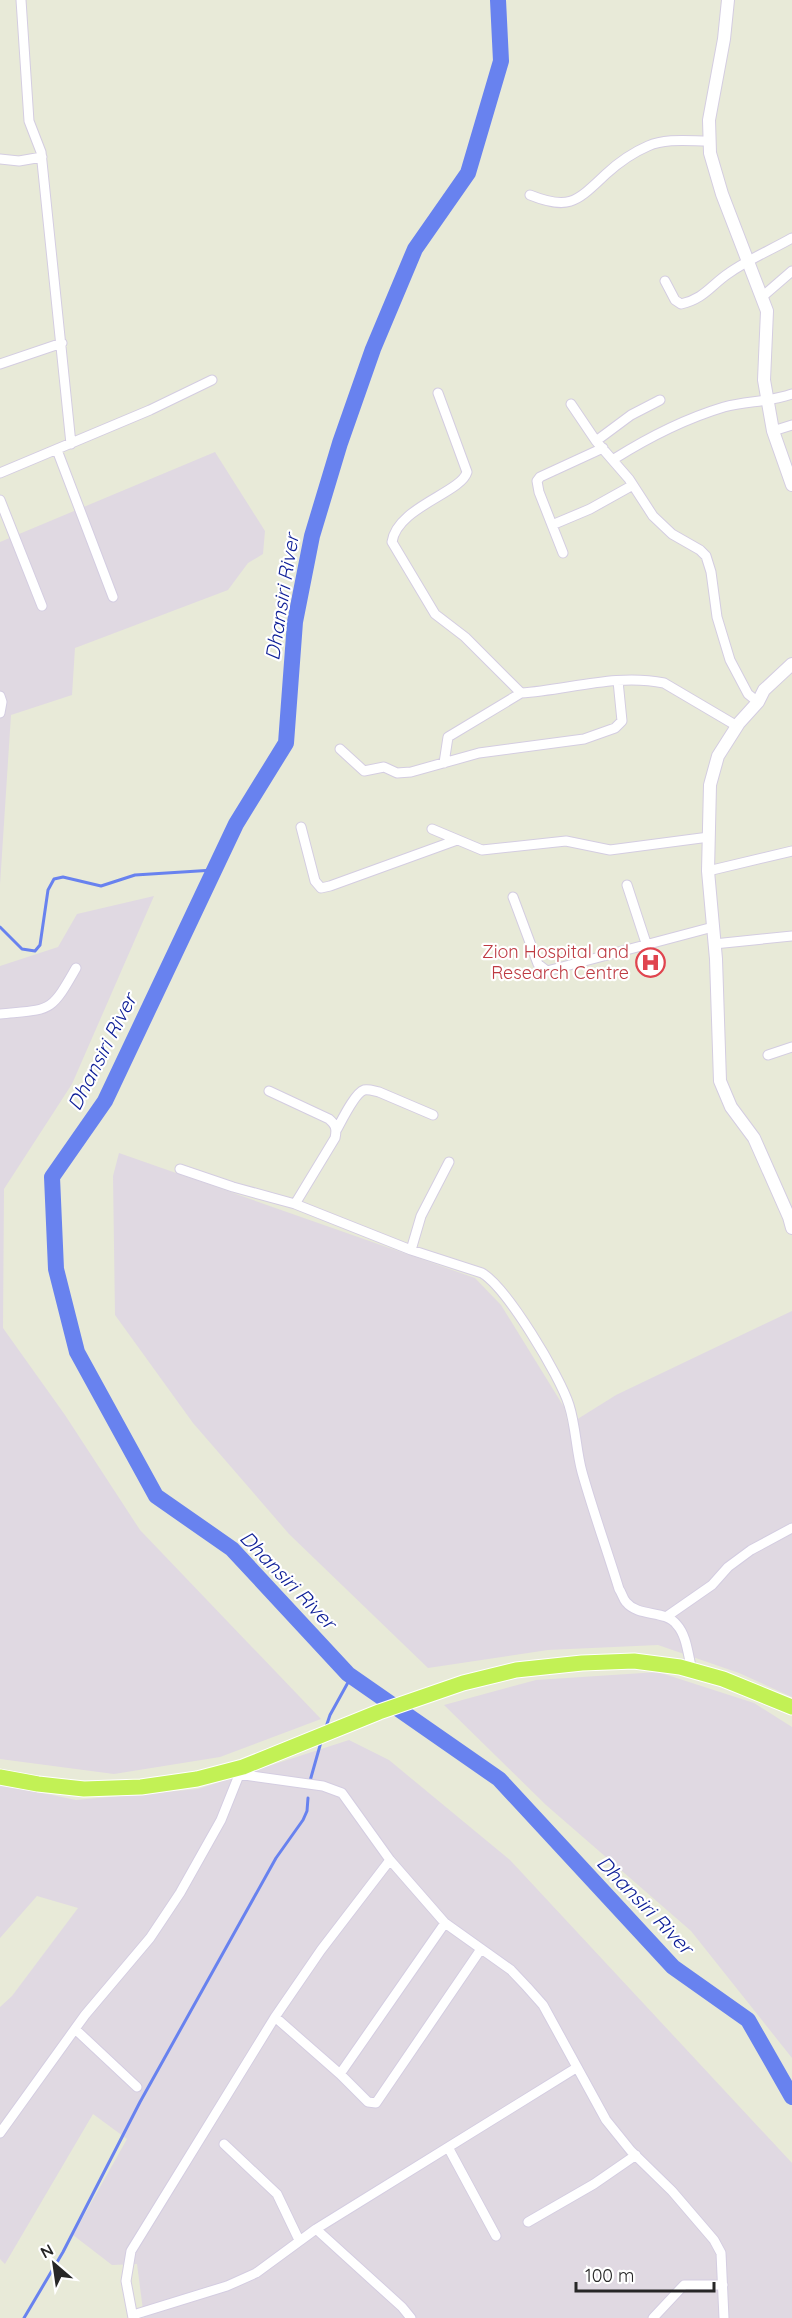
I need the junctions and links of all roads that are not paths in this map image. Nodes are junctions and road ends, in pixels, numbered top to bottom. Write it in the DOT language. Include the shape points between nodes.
graph roads {
  1 [pos="21,0"];
  2 [pos="728,0"];
  3 [pos="708,141"];
  4 [pos="42,157"];
  5 [pos="0,159"];
  6 [pos="530,195"];
  7 [pos="792,238"];
  8 [pos="748,263"];
  9 [pos="792,271"];
  10 [pos="665,281"];
  11 [pos="761,293"];
  12 [pos="62,343"];
  13 [pos="0,364"];
  14 [pos="212,380"];
  15 [pos="438,393"];
  16 [pos="792,394"];
  17 [pos="660,400"];
  18 [pos="767,400"];
  19 [pos="571,404"];
  20 [pos="792,425"];
  21 [pos="773,431"];
  22 [pos="71,444"];
  23 [pos="600,444"];
  24 [pos="57,450"];
  25 [pos="614,459"];
  26 [pos="0,473"];
  27 [pos="633,485"];
  28 [pos="792,485"];
  29 [pos="0,500"];
  30 [pos="552,525"];
  31 [pos="563,553"];
  32 [pos="113,597"];
  33 [pos="42,606"];
  34 [pos="792,664"];
  35 [pos="618,681"];
  36 [pos="521,693"];
  37 [pos="0,696"];
  38 [pos="758,702"];
  39 [pos="0,713"];
  40 [pos="737,726"];
  41 [pos="340,749"];
  42 [pos="444,763"];
  43 [pos="301,828"];
  44 [pos="432,829"];
  45 [pos="709,837"];
  46 [pos="456,840"];
  47 [pos="792,851"];
  48 [pos="708,871"];
  49 [pos="627,885"];
  50 [pos="513,897"];
  51 [pos="713,927"];
  52 [pos="792,936"];
  53 [pos="646,943"];
  54 [pos="714,944"];
  55 [pos="76,968"];
  56 [pos="0,1014"];
  57 [pos="792,1047"];
  58 [pos="768,1055"];
  59 [pos="269,1091"];
  60 [pos="434,1115"];
  61 [pos="337,1130"];
  62 [pos="449,1162"];
  63 [pos="180,1169"];
  64 [pos="295,1204"];
  65 [pos="792,1228"];
  66 [pos="411,1251"];
  67 [pos="792,1528"];
  68 [pos="666,1617"];
  69 [pos="692,1670"];
  70 [pos="761,1696"];
  71 [pos="792,1707"];
  72 [pos="792,1716"];
  73 [pos="232,1774"];
  74 [pos="0,1777"];
  75 [pos="390,1860"];
  76 [pos="446,1923"];
  77 [pos="481,1949"];
  78 [pos="275,2017"];
  79 [pos="75,2030"];
  80 [pos="576,2068"];
  81 [pos="340,2074"];
  82 [pos="137,2087"];
  83 [pos="0,2133"];
  84 [pos="224,2144"];
  85 [pos="449,2149"];
  86 [pos="636,2155"];
  87 [pos="528,2222"];
  88 [pos="316,2229"];
  89 [pos="496,2236"];
  90 [pos="300,2240"];
  91 [pos="723,2285"];
  92 [pos="133,2316"];
  93 [pos="411,2318"];
  94 [pos="653,2318"];
  95 [pos="724,2318"];
  1 -- 4 [label="street" via="29,121"];
  2 -- 3 [label="street"];
  3 -- 6 [label="street" via="671,141 647,146 607,174 588,193 569,203 548,202"];
  3 -- 8 [label="street" via="722,194"];
  4 -- 5 [label="street" via="20,162"];
  4 -- 12 [label="street"];
  7 -- 8 [label="street"];
  8 -- 10 [label="street" via="688,303 675,300"];
  8 -- 11 [label="street"];
  9 -- 11 [label="street"];
  11 -- 18 [label="street" via="767,311"];
  12 -- 13 [label="street"];
  12 -- 22 [label="street"];
  14 -- 22 [label="street"];
  15 -- 36 [label="street" via="467,472 461,482 413,512 393,535 392,542 435,614"];
  16 -- 18 [label="street"];
  17 -- 23 [label="street" via="631,415"];
  18 -- 21 [label="street"];
  18 -- 25 [label="street" via="724,407 678,424"];
  19 -- 23 [label="street"];
  20 -- 21 [label="street"];
  21 -- 28 [label="street"];
  22 -- 24 [label="street"];
  23 -- 25 [label="street"];
  23 -- 30 [label="street" via="537,481"];
  24 -- 26 [label="street"];
  24 -- 32 [label="street"];
  25 -- 27 [label="street"];
  27 -- 30 [label="street"];
  27 -- 38 [label="street" via="662,526 706,556 729,660 748,694"];
  29 -- 33 [label="street"];
  30 -- 31 [label="street"];
  34 -- 38 [label="street"];
  35 -- 36 [label="street"];
  35 -- 40 [label="street" via="664,683"];
  35 -- 42 [label="street" via="623,716 615,728 584,739 479,753"];
  36 -- 42 [label="street" via="448,737"];
  37 -- 39 [label="street"];
  38 -- 40 [label="street"];
  40 -- 45 [label="street" via="718,756 710,785"];
  41 -- 42 [label="street" via="364,771 384,767 397,773 411,772"];
  43 -- 46 [label="street" via="315,881 321,888"];
  44 -- 46 [label="street"];
  45 -- 46 [label="street" via="610,850 566,841 482,850"];
  45 -- 48 [label="street"];
  47 -- 48 [label="street"];
  48 -- 51 [label="street"];
  49 -- 53 [label="street"];
  50 -- 53 [label="street" via="538,964 547,971"];
  51 -- 53 [label="street"];
  51 -- 54 [label="street"];
  52 -- 54 [label="street"];
  54 -- 65 [label="street" via="720,1081 731,1107 754,1138"];
  55 -- 56 [label="street" via="50,1007"];
  57 -- 58 [label="street"];
  59 -- 61 [label="street" via="329,1119"];
  60 -- 61 [label="street" via="379,1092 363,1090"];
  61 -- 64 [label="street"];
  62 -- 66 [label="street" via="421,1216"];
  63 -- 64 [label="street"];
  64 -- 66 [label="street"];
  66 -- 68 [label="street" via="482,1273 511,1305 559,1379 569,1403 582,1471 620,1589 627,1603 638,1610"];
  67 -- 68 [label="street" via="750,1550 712,1585"];
  68 -- 69 [label="street" via="682,1631"];
  69 -- 70 [label="main road"];
  69 -- 73 [label="main road" via="658,1663 609,1661 516,1670 463,1683 379,1712"];
  70 -- 71 [label="main road"];
  70 -- 72 [label="main road"];
  73 -- 74 [label="main road" via="168,1784 84,1789"];
  73 -- 75 [label="street" via="323,1786 342,1793"];
  73 -- 79 [label="street" via="221,1820 180,1893 150,1938"];
  75 -- 76 [label="street"];
  75 -- 78 [label="street"];
  76 -- 77 [label="street"];
  76 -- 81 [label="street"];
  77 -- 80 [label="street" via="511,1970 543,2005"];
  77 -- 81 [label="street" via="379,2100 368,2102"];
  78 -- 81 [label="street"];
  78 -- 92 [label="street" via="131,2251 126,2281"];
  79 -- 82 [label="street"];
  79 -- 83 [label="street"];
  80 -- 85 [label="street"];
  80 -- 86 [label="street" via="606,2120"];
  84 -- 90 [label="street" via="278,2194"];
  85 -- 88 [label="street"];
  85 -- 89 [label="street"];
  86 -- 87 [label="street"];
  86 -- 91 [label="street" via="714,2240 722,2253"];
  88 -- 90 [label="street"];
  88 -- 93 [label="street"];
  90 -- 92 [label="street" via="242,2280"];
  91 -- 94 [label="street" via="684,2285"];
  91 -- 95 [label="street"];
}
